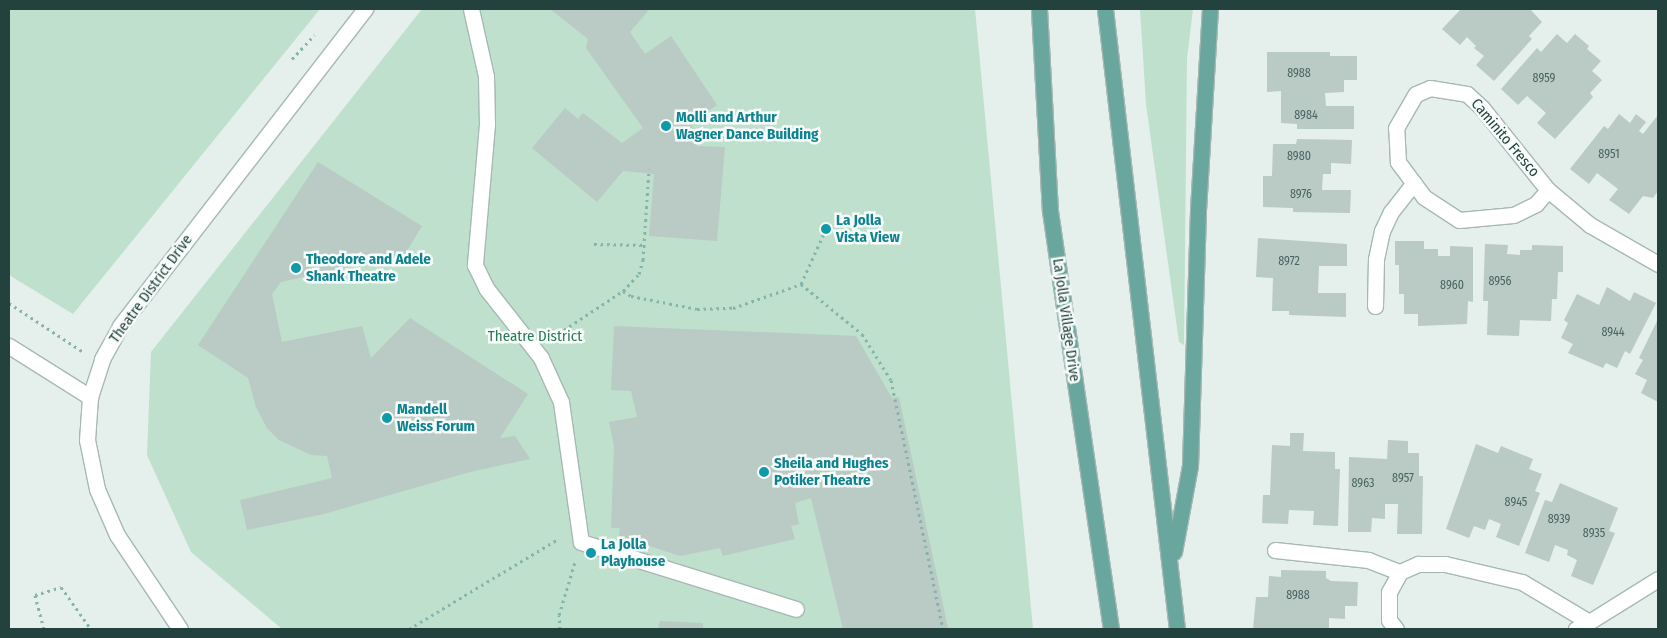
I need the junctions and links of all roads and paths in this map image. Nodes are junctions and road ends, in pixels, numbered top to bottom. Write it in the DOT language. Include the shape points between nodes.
graph roads {
  1 [pos="365,9"];
  2 [pos="471,9"];
  3 [pos="1035,9"];
  4 [pos="1039,9"];
  5 [pos="1105,9"];
  6 [pos="1210,9"];
  7 [pos="1039,26"];
  8 [pos="316,33"];
  9 [pos="292,59"];
  10 [pos="649,169"];
  11 [pos="1414,183"];
  12 [pos="1548,190"];
  13 [pos="826,229"];
  14 [pos="594,244"];
  15 [pos="644,245"];
  16 [pos="1658,264"];
  17 [pos="801,284"];
  18 [pos="623,291"];
  19 [pos="9,303"];
  20 [pos="1375,306"];
  21 [pos="9,346"];
  22 [pos="76,349"];
  23 [pos="541,358"];
  24 [pos="90,397"];
  25 [pos="581,542"];
  26 [pos="1275,550"];
  27 [pos="1172,568"];
  28 [pos="1400,572"];
  29 [pos="1658,579"];
  30 [pos="796,609"];
  31 [pos="1583,625"];
  32 [pos="44,629"];
  33 [pos="92,629"];
  34 [pos="180,629"];
  35 [pos="409,629"];
  36 [pos="560,629"];
  37 [pos="943,629"];
  38 [pos="1111,629"];
  39 [pos="1178,629"];
  40 [pos="1396,629"];
  1 -- 24 [label="street, Theatre District Drive" via="120,326 102,359"];
  2 -- 23 [label="street" via="486,76 487,124 474,265 486,288"];
  3 -- 7 [label="main road"];
  4 -- 7 [label="main road, La Jolla Village Drive"];
  5 -- 27 [label="main road"];
  6 -- 27 [label="main road" via="1198,200 1190,466"];
  7 -- 38 [label="main road, La Jolla Village Drive" via="1050,210"];
  8 -- 9 [label="path"];
  10 -- 15 [label="path"];
  11 -- 12 [label="street, Caminito Fresco" via="1424,198 1459,220 1512,215 1536,204"];
  11 -- 12 [label="street, Caminito Fresco" via="1398,162 1396,128 1416,94 1430,88 1468,94"];
  11 -- 20 [label="street" via="1391,212 1382,230 1376,259"];
  12 -- 16 [label="street, Caminito Fresco" via="1590,225"];
  13 -- 17 [label="path"];
  14 -- 15 [label="path"];
  15 -- 18 [label="path" via="639,274"];
  17 -- 18 [label="path" via="733,308 697,309 631,296"];
  17 -- 37 [label="path" via="862,334 891,380"];
  18 -- 23 [label="path" via="564,330"];
  19 -- 22 [label="path"];
  21 -- 24 [label="street"];
  23 -- 25 [label="street" via="561,402"];
  24 -- 34 [label="street, Theatre District Drive" via="87,440 96,489 116,534"];
  25 -- 30 [label="street"];
  25 -- 35 [label="path" via="562,536"];
  25 -- 36 [label="path" via="559,615"];
  26 -- 28 [label="street" via="1368,560"];
  27 -- 39 [label="main road"];
  28 -- 31 [label="street" via="1410,565 1445,564 1522,582"];
  28 -- 40 [label="street" via="1387,603 1389,620"];
  29 -- 31 [label="street"];
  32 -- 33 [label="path" via="35,595 61,588"];
}
